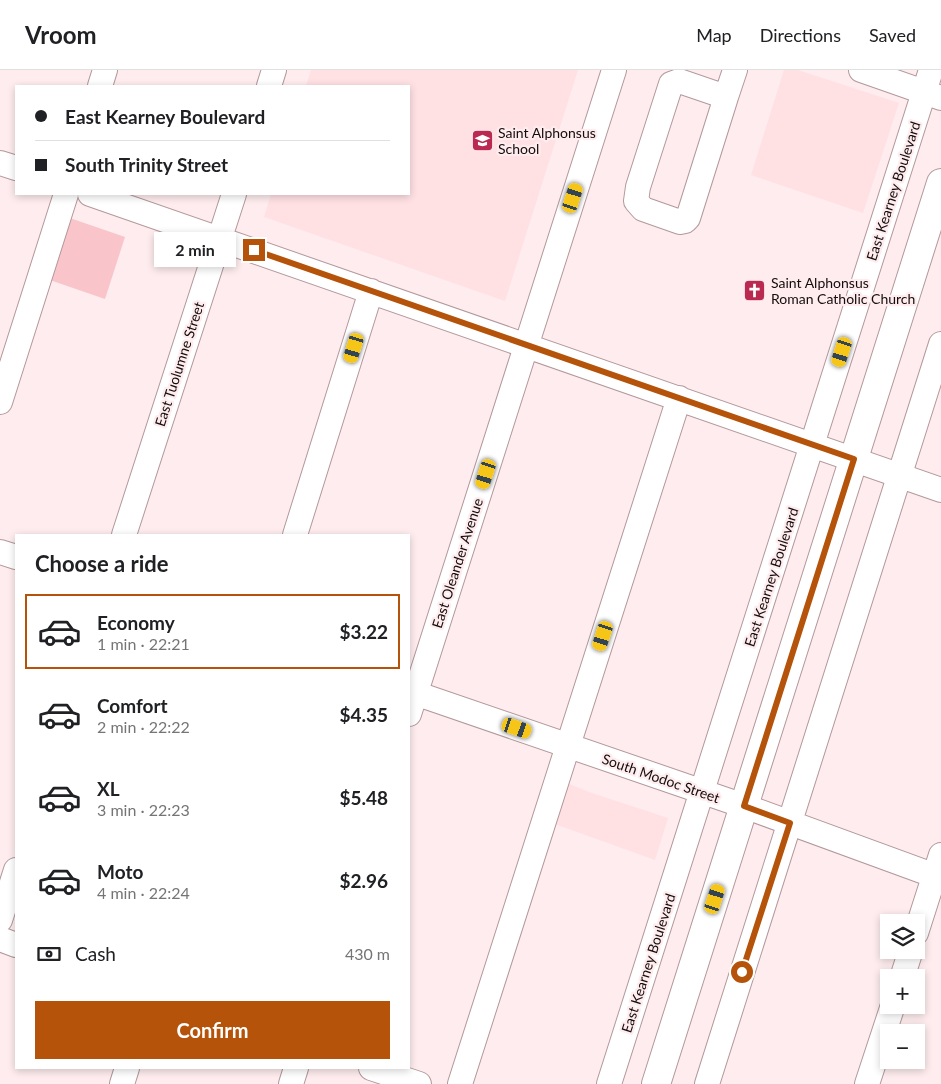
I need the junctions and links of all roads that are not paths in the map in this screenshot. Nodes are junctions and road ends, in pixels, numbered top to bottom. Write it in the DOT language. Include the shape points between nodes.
graph roads {
  1 [pos="105,70"];
  2 [pos="274,70"];
  3 [pos="614,70"];
  4 [pos="735,70"];
  5 [pos="861,70"];
  6 [pos="931,70"];
  7 [pos="100,85"];
  8 [pos="269,85"];
  9 [pos="932,95"];
  10 [pos="726,97"];
  11 [pos="0,163"];
  12 [pos="15,168"];
  13 [pos="941,183"];
  14 [pos="66,195"];
  15 [pos="93,195"];
  16 [pos="234,195"];
  17 [pos="220,239"];
  18 [pos="371,291"];
  19 [pos="941,344"];
  20 [pos="526,345"];
  21 [pos="679,398"];
  22 [pos="0,402"];
  23 [pos="812,444"];
  24 [pos="854,459"];
  25 [pos="900,475"];
  26 [pos="941,490"];
  27 [pos="124,534"];
  28 [pos="295,534"];
  29 [pos="0,552"];
  30 [pos="15,557"];
  31 [pos="411,700"];
  32 [pos="568,746"];
  33 [pos="703,792"];
  34 [pos="744,806"];
  35 [pos="790,823"];
  36 [pos="939,869"];
  37 [pos="15,873"];
  38 [pos="923,914"];
  39 [pos="0,920"];
  40 [pos="0,939"];
  41 [pos="15,945"];
  42 [pos="890,1014"];
  43 [pos="127,1069"];
  44 [pos="296,1069"];
  45 [pos="374,1069"];
  46 [pos="122,1084"];
  47 [pos="291,1084"];
  48 [pos="419,1084"];
  49 [pos="460,1084"];
  50 [pos="609,1084"];
  51 [pos="656,1084"];
  52 [pos="707,1084"];
  53 [pos="867,1084"];
  1 -- 7 [label="street"];
  2 -- 8 [label="street"];
  3 -- 20 [label="street, East Oleander Avenue"];
  4 -- 10 [label="street"];
  5 -- 9 [label="street"];
  6 -- 9 [label="street, East Kearney Boulevard"];
  9 -- 23 [label="street, East Kearney Boulevard"];
  10 -- 10 [label="street" via="688,218 680,222 643,209 636,201 638,187 671,84 679,81"];
  11 -- 12 [label="street"];
  13 -- 24 [label="main road"];
  14 -- 22 [label="street"];
  15 -- 17 [label="street"];
  16 -- 17 [label="street, East Tuolumne Street"];
  17 -- 18 [label="street"];
  17 -- 27 [label="street, East Tuolumne Street"];
  18 -- 20 [label="street"];
  18 -- 28 [label="street"];
  19 -- 25 [label="street"];
  20 -- 21 [label="street"];
  20 -- 31 [label="street, East Oleander Avenue"];
  21 -- 23 [label="street"];
  21 -- 32 [label="street"];
  23 -- 24 [label="street"];
  23 -- 33 [label="street, East Kearney Boulevard"];
  24 -- 25 [label="street"];
  24 -- 34 [label="main road"];
  25 -- 26 [label="street"];
  25 -- 35 [label="street"];
  29 -- 30 [label="street"];
  31 -- 32 [label="street, South Modoc Street"];
  32 -- 33 [label="street, South Modoc Street"];
  32 -- 49 [label="street"];
  33 -- 34 [label="street, South Modoc Street"];
  33 -- 50 [label="street, East Kearney Boulevard"];
  34 -- 35 [label="street, South Modoc Street"];
  34 -- 51 [label="main road"];
  35 -- 36 [label="street, South Modoc Street"];
  35 -- 52 [label="street"];
  36 -- 38 [label="street"];
  37 -- 39 [label="street"];
  40 -- 41 [label="street"];
  42 -- 53 [label="street"];
  43 -- 46 [label="street"];
  44 -- 47 [label="street"];
  45 -- 48 [label="street"];
}
